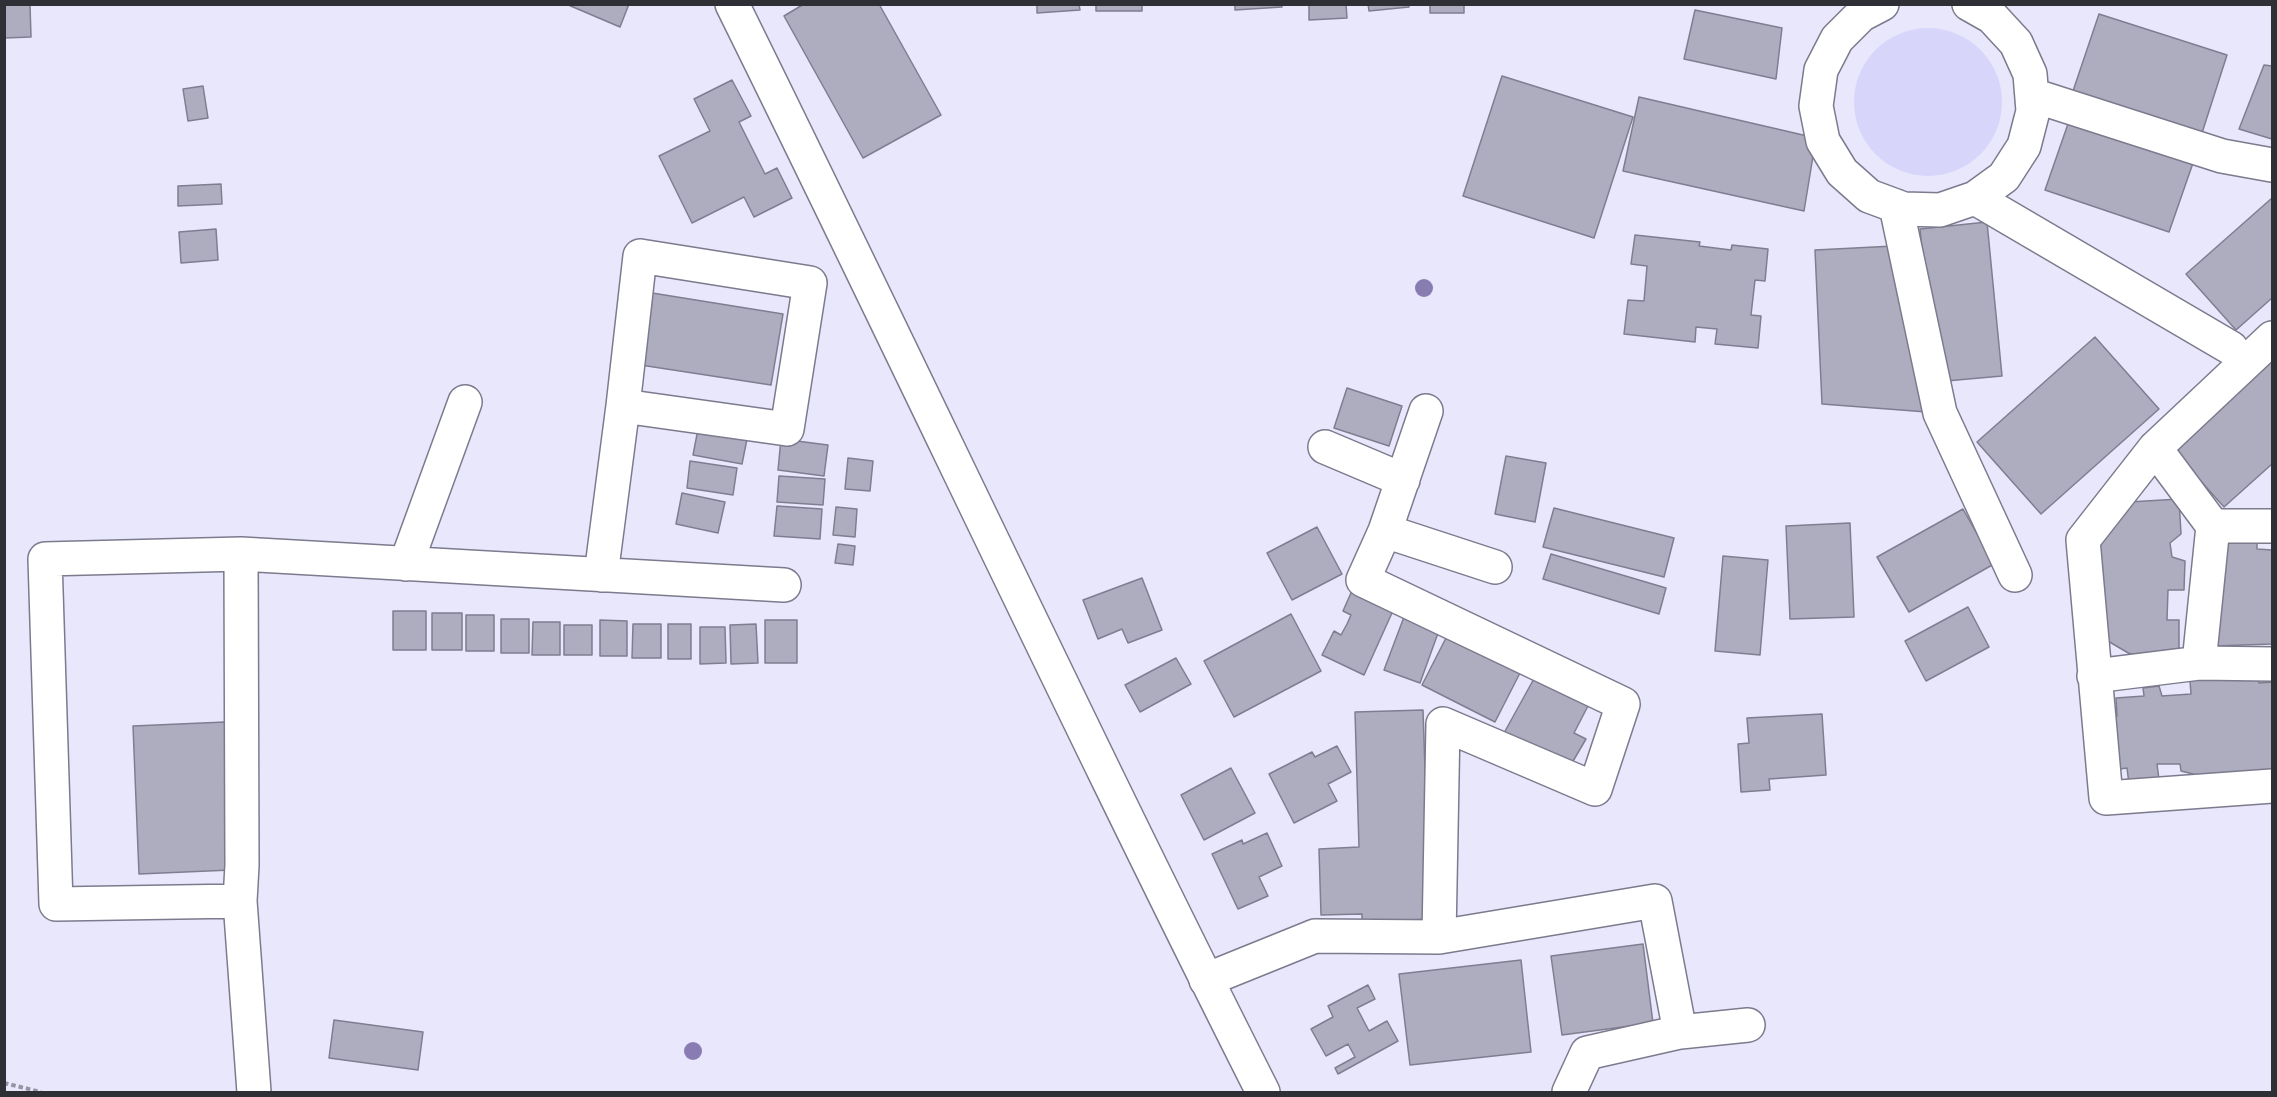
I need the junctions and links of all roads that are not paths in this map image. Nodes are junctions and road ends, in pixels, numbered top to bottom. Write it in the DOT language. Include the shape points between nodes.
graph roads {
  1 [pos="732,4"];
  2 [pos="1882,4"];
  3 [pos="1969,4"];
  4 [pos="2032,95"];
  5 [pos="2272,165"];
  6 [pos="1975,198"];
  7 [pos="1896,206"];
  8 [pos="2272,338"];
  9 [pos="2231,348"];
  10 [pos="465,402"];
  11 [pos="623,406"];
  12 [pos="1426,411"];
  13 [pos="1325,447"];
  14 [pos="2155,448"];
  15 [pos="1403,480"];
  16 [pos="2265,520"];
  17 [pos="2213,526"];
  18 [pos="1385,531"];
  19 [pos="241,554"];
  20 [pos="406,564"];
  21 [pos="1495,567"];
  22 [pos="600,575"];
  23 [pos="2015,575"];
  24 [pos="784,585"];
  25 [pos="2199,663"];
  26 [pos="2272,664"];
  27 [pos="2094,676"];
  28 [pos="2272,786"];
  29 [pos="240,901"];
  30 [pos="1439,937"];
  31 [pos="1206,980"];
  32 [pos="1748,1025"];
  33 [pos="1680,1032"];
  34 [pos="254,1092"];
  35 [pos="1263,1092"];
  36 [pos="1569,1092"];
  1 -- 31 [label="street"];
  2 -- 7 [label="street" via="1861,15 1837,39 1821,70 1815,106 1823,141 1842,172 1869,196"];
  3 -- 4 [label="street" via="1992,17 2016,43 2030,74"];
  4 -- 5 [label="street" via="2222,156"];
  4 -- 6 [label="street" via="2033,111 2024,146 2004,177"];
  6 -- 7 [label="street" via="1940,210"];
  6 -- 9 [label="street"];
  7 -- 23 [label="street" via="1940,413"];
  8 -- 14 [label="street"];
  10 -- 20 [label="street"];
  11 -- 11 [label="street" via="640,256 810,283 787,429"];
  11 -- 22 [label="street"];
  12 -- 15 [label="street"];
  13 -- 15 [label="street"];
  14 -- 17 [label="street"];
  14 -- 27 [label="street" via="2083,540"];
  15 -- 18 [label="street"];
  16 -- 17 [label="street"];
  17 -- 25 [label="street"];
  18 -- 21 [label="street"];
  18 -- 30 [label="street" via="1363,580 1623,704 1595,789 1443,724"];
  19 -- 20 [label="street"];
  19 -- 29 [label="street"];
  19 -- 29 [label="street" via="45,559 56,904"];
  20 -- 22 [label="street"];
  22 -- 24 [label="street"];
  25 -- 26 [label="street"];
  25 -- 27 [label="street"];
  27 -- 28 [label="street" via="2106,798"];
  29 -- 34 [label="street"];
  30 -- 31 [label="street" via="1315,936"];
  30 -- 33 [label="street" via="1655,901"];
  31 -- 35 [label="street"];
  32 -- 33 [label="street"];
  33 -- 36 [label="street" via="1587,1053"];
}
